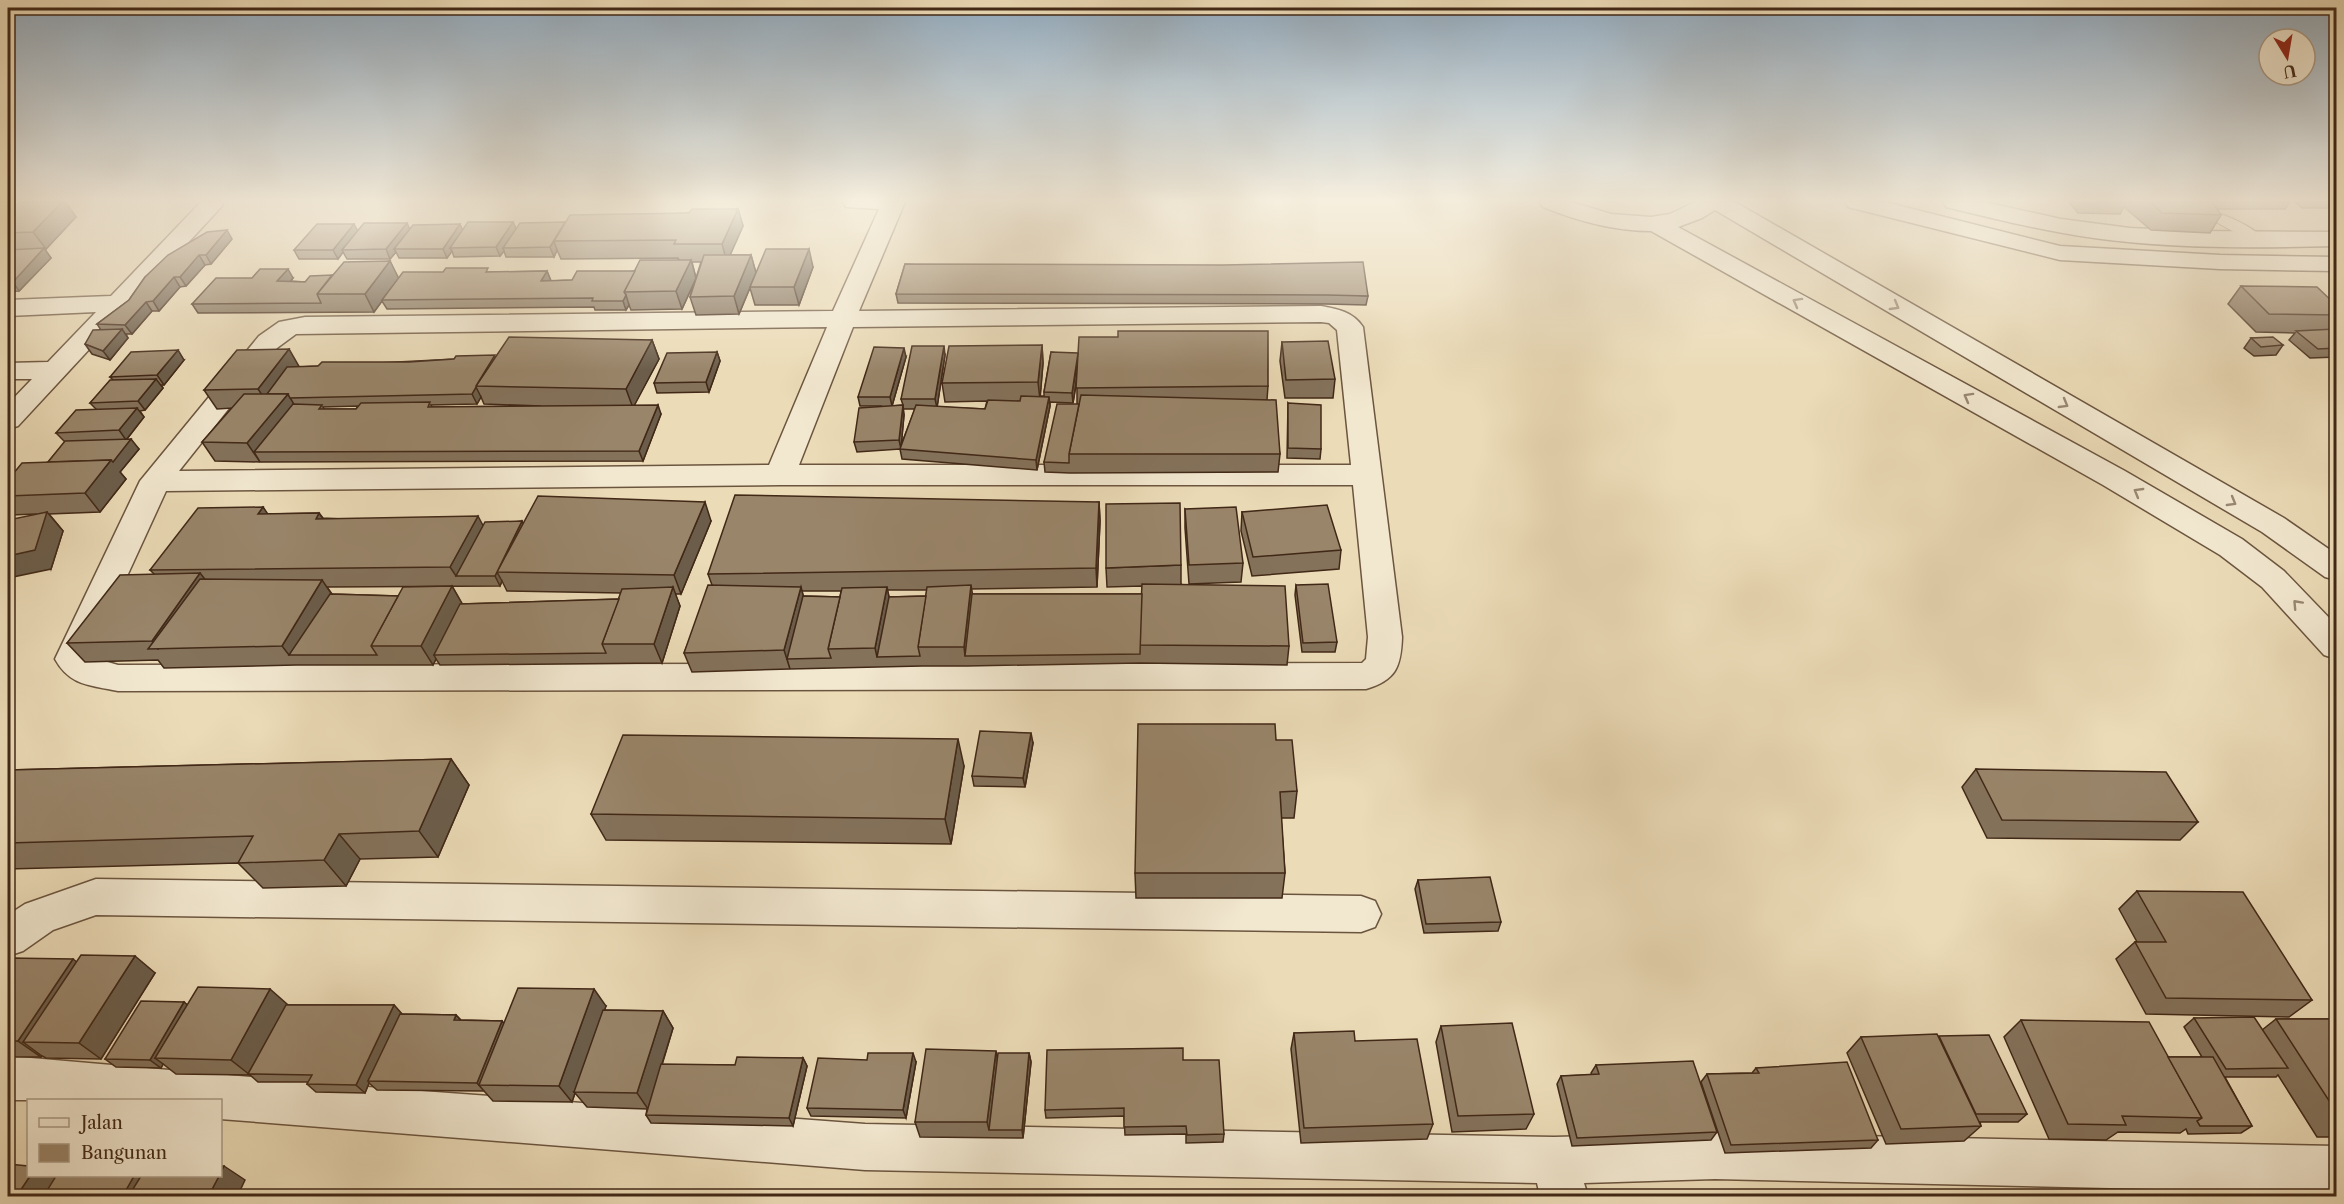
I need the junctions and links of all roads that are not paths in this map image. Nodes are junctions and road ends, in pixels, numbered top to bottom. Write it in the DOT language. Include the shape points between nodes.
graph roads {
  1 [pos="161,258"];
  2 [pos="869,258"];
  3 [pos="1717,258"];
  4 [pos="1815,258"];
  5 [pos="2130,258"];
  6 [pos="2337,264"];
  7 [pos="120,303"];
  8 [pos="8,308"];
  9 [pos="843,320"];
  10 [pos="55,370"];
  11 [pos="8,371"];
  12 [pos="8,420"];
  13 [pos="780,475"];
  14 [pos="1365,475"];
  15 [pos="155,481"];
  16 [pos="2337,569"];
  17 [pos="2337,646"];
  18 [pos="1361,914"];
  19 [pos="8,938"];
  20 [pos="8,1078"];
  21 [pos="2337,1170"];
  22 [pos="1559,1178"];
  1 -- 7 [label="street"];
  2 -- 9 [label="street"];
  17 -- 3 [label="street, one-way" via="2273,579 2231,547"];
  4 -- 16 [label="street, one-way" via="2273,525"];
  5 -- 6 [label="street"];
  7 -- 8 [label="street"];
  7 -- 10 [label="street"];
  9 -- 13 [label="street"];
  9 -- 14 [label="street" via="1309,314 1337,317 1350,327"];
  9 -- 15 [label="street" via="288,328 268,342"];
  10 -- 11 [label="street"];
  10 -- 12 [label="street"];
  13 -- 14 [label="street"];
  13 -- 15 [label="street"];
  14 -- 15 [label="street" via="1385,637 1384,663 1378,672 1366,676 118,678 82,670 72,659"];
  18 -- 19 [label="street" via="96,897 39,917"];
  20 -- 22 [label="street" via="367,1110 865,1147"];
  21 -- 22 [label="street" via="1715,1156"];
}
